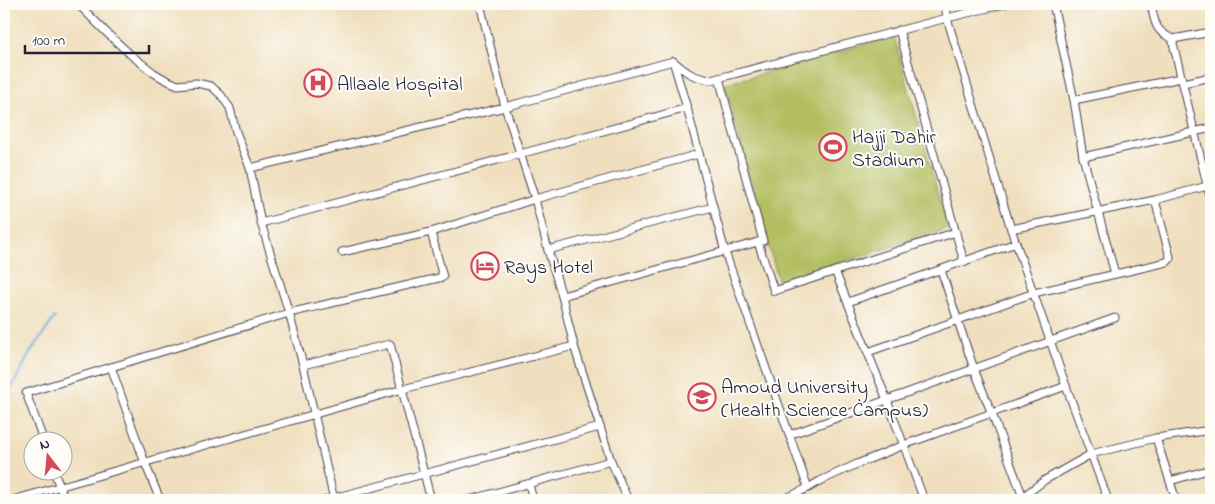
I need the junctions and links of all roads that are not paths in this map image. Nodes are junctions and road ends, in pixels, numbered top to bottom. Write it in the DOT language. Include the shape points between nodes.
graph roads {
  1 [pos="78,4"];
  2 [pos="480,4"];
  3 [pos="945,4"];
  4 [pos="1005,4"];
  5 [pos="1054,4"];
  6 [pos="1151,4"];
  7 [pos="947,18"];
  8 [pos="900,30"];
  9 [pos="1211,32"];
  10 [pos="1172,39"];
  11 [pos="673,61"];
  12 [pos="1211,77"];
  13 [pos="719,78"];
  14 [pos="1182,80"];
  15 [pos="1074,100"];
  16 [pos="505,107"];
  17 [pos="687,108"];
  18 [pos="1211,128"];
  19 [pos="1194,132"];
  20 [pos="520,154"];
  21 [pos="699,154"];
  22 [pos="1083,157"];
  23 [pos="250,168"];
  24 [pos="1210,185"];
  25 [pos="535,199"];
  26 [pos="1156,200"];
  27 [pos="1211,201"];
  28 [pos="713,207"];
  29 [pos="1098,212"];
  30 [pos="261,223"];
  31 [pos="1011,229"];
  32 [pos="431,232"];
  33 [pos="956,232"];
  34 [pos="758,242"];
  35 [pos="1016,243"];
  36 [pos="548,250"];
  37 [pos="342,252"];
  38 [pos="724,252"];
  39 [pos="964,262"];
  40 [pos="941,270"];
  41 [pos="835,271"];
  42 [pos="1115,274"];
  43 [pos="1034,292"];
  44 [pos="562,296"];
  45 [pos="848,302"];
  46 [pos="289,313"];
  47 [pos="1115,318"];
  48 [pos="957,320"];
  49 [pos="1050,341"];
  50 [pos="574,346"];
  51 [pos="868,352"];
  52 [pos="303,365"];
  53 [pos="111,367"];
  54 [pos="974,369"];
  55 [pos="1066,386"];
  56 [pos="403,389"];
  57 [pos="887,400"];
  58 [pos="314,414"];
  59 [pos="992,414"];
  60 [pos="600,427"];
  61 [pos="1211,430"];
  62 [pos="40,432"];
  63 [pos="788,434"];
  64 [pos="1156,438"];
  65 [pos="904,445"];
  66 [pos="1091,454"];
  67 [pos="612,461"];
  68 [pos="145,463"];
  69 [pos="1211,469"];
  70 [pos="424,475"];
  71 [pos="1170,481"];
  72 [pos="58,482"];
  73 [pos="529,484"];
  74 [pos="60,487"];
  75 [pos="808,488"];
  76 [pos="799,492"];
  77 [pos="16,499"];
  78 [pos="1022,499"];
  79 [pos="65,500"];
  80 [pos="160,500"];
  81 [pos="331,500"];
  82 [pos="431,500"];
  83 [pos="469,500"];
  84 [pos="533,500"];
  85 [pos="628,500"];
  86 [pos="782,500"];
  87 [pos="802,500"];
  88 [pos="924,500"];
  89 [pos="1108,500"];
  90 [pos="1176,500"];
  1 -- 23 [label="street" via="131,55 160,76 178,85 196,83 211,86 221,95 230,108"];
  2 -- 16 [label="street"];
  3 -- 7 [label="street"];
  4 -- 7 [label="street"];
  5 -- 15 [label="street"];
  6 -- 10 [label="street" via="1161,34"];
  7 -- 8 [label="street"];
  7 -- 31 [label="street"];
  8 -- 13 [label="street"];
  8 -- 33 [label="street"];
  9 -- 10 [label="street"];
  10 -- 14 [label="street"];
  11 -- 13 [label="street" via="698,78"];
  11 -- 16 [label="street"];
  11 -- 17 [label="street"];
  12 -- 14 [label="street"];
  13 -- 34 [label="street" via="763,241"];
  14 -- 15 [label="street"];
  14 -- 19 [label="street"];
  15 -- 22 [label="street"];
  16 -- 20 [label="street"];
  16 -- 23 [label="street"];
  17 -- 20 [label="street"];
  17 -- 21 [label="street"];
  18 -- 19 [label="street"];
  19 -- 22 [label="street"];
  19 -- 24 [label="street"];
  20 -- 25 [label="street"];
  20 -- 30 [label="street"];
  21 -- 25 [label="street"];
  21 -- 28 [label="street"];
  22 -- 29 [label="street"];
  23 -- 30 [label="street"];
  24 -- 26 [label="street"];
  24 -- 27 [label="street"];
  25 -- 32 [label="street"];
  25 -- 36 [label="street"];
  26 -- 29 [label="street"];
  26 -- 42 [label="street" via="1170,259"];
  28 -- 36 [label="street"];
  28 -- 38 [label="street"];
  29 -- 31 [label="street"];
  29 -- 42 [label="street"];
  30 -- 46 [label="street"];
  31 -- 35 [label="street"];
  32 -- 37 [label="street"];
  32 -- 46 [label="street" via="443,277"];
  33 -- 39 [label="street"];
  33 -- 41 [label="street"];
  34 -- 38 [label="street"];
  34 -- 41 [label="street" via="774,291"];
  35 -- 39 [label="street"];
  35 -- 43 [label="street"];
  36 -- 44 [label="street"];
  38 -- 44 [label="street"];
  38 -- 63 [label="street"];
  39 -- 40 [label="street"];
  40 -- 45 [label="street"];
  40 -- 48 [label="street"];
  41 -- 45 [label="street"];
  42 -- 43 [label="street"];
  43 -- 48 [label="street"];
  43 -- 49 [label="street"];
  44 -- 50 [label="street"];
  45 -- 51 [label="street"];
  46 -- 52 [label="street"];
  46 -- 53 [label="street"];
  47 -- 49 [label="street"];
  48 -- 51 [label="street"];
  48 -- 54 [label="street"];
  49 -- 54 [label="street"];
  49 -- 55 [label="street"];
  50 -- 56 [label="street"];
  50 -- 60 [label="street"];
  51 -- 57 [label="street"];
  52 -- 56 [label="street" via="390,344"];
  52 -- 58 [label="street"];
  53 -- 62 [label="street" via="26,393"];
  53 -- 68 [label="street"];
  54 -- 57 [label="street"];
  54 -- 59 [label="street"];
  55 -- 59 [label="street"];
  55 -- 66 [label="street"];
  56 -- 58 [label="street"];
  56 -- 70 [label="street"];
  57 -- 63 [label="street"];
  57 -- 65 [label="street"];
  58 -- 68 [label="street"];
  58 -- 81 [label="street"];
  59 -- 65 [label="street"];
  59 -- 78 [label="street"];
  60 -- 67 [label="street"];
  60 -- 70 [label="street"];
  61 -- 64 [label="street"];
  63 -- 75 [label="street"];
  64 -- 66 [label="street"];
  64 -- 71 [label="street"];
  65 -- 75 [label="street"];
  65 -- 88 [label="street"];
  66 -- 78 [label="street" via="1045,480"];
  66 -- 89 [label="street"];
  67 -- 73 [label="street"];
  67 -- 85 [label="street"];
  68 -- 74 [label="street"];
  68 -- 80 [label="street"];
  69 -- 71 [label="street"];
  70 -- 81 [label="street"];
  70 -- 82 [label="street"];
  71 -- 90 [label="street"];
  72 -- 74 [label="street"];
  73 -- 83 [label="street"];
  73 -- 84 [label="street"];
  74 -- 77 [label="street"];
  74 -- 79 [label="street"];
  75 -- 76 [label="street"];
  76 -- 86 [label="street"];
  76 -- 87 [label="street"];
}
